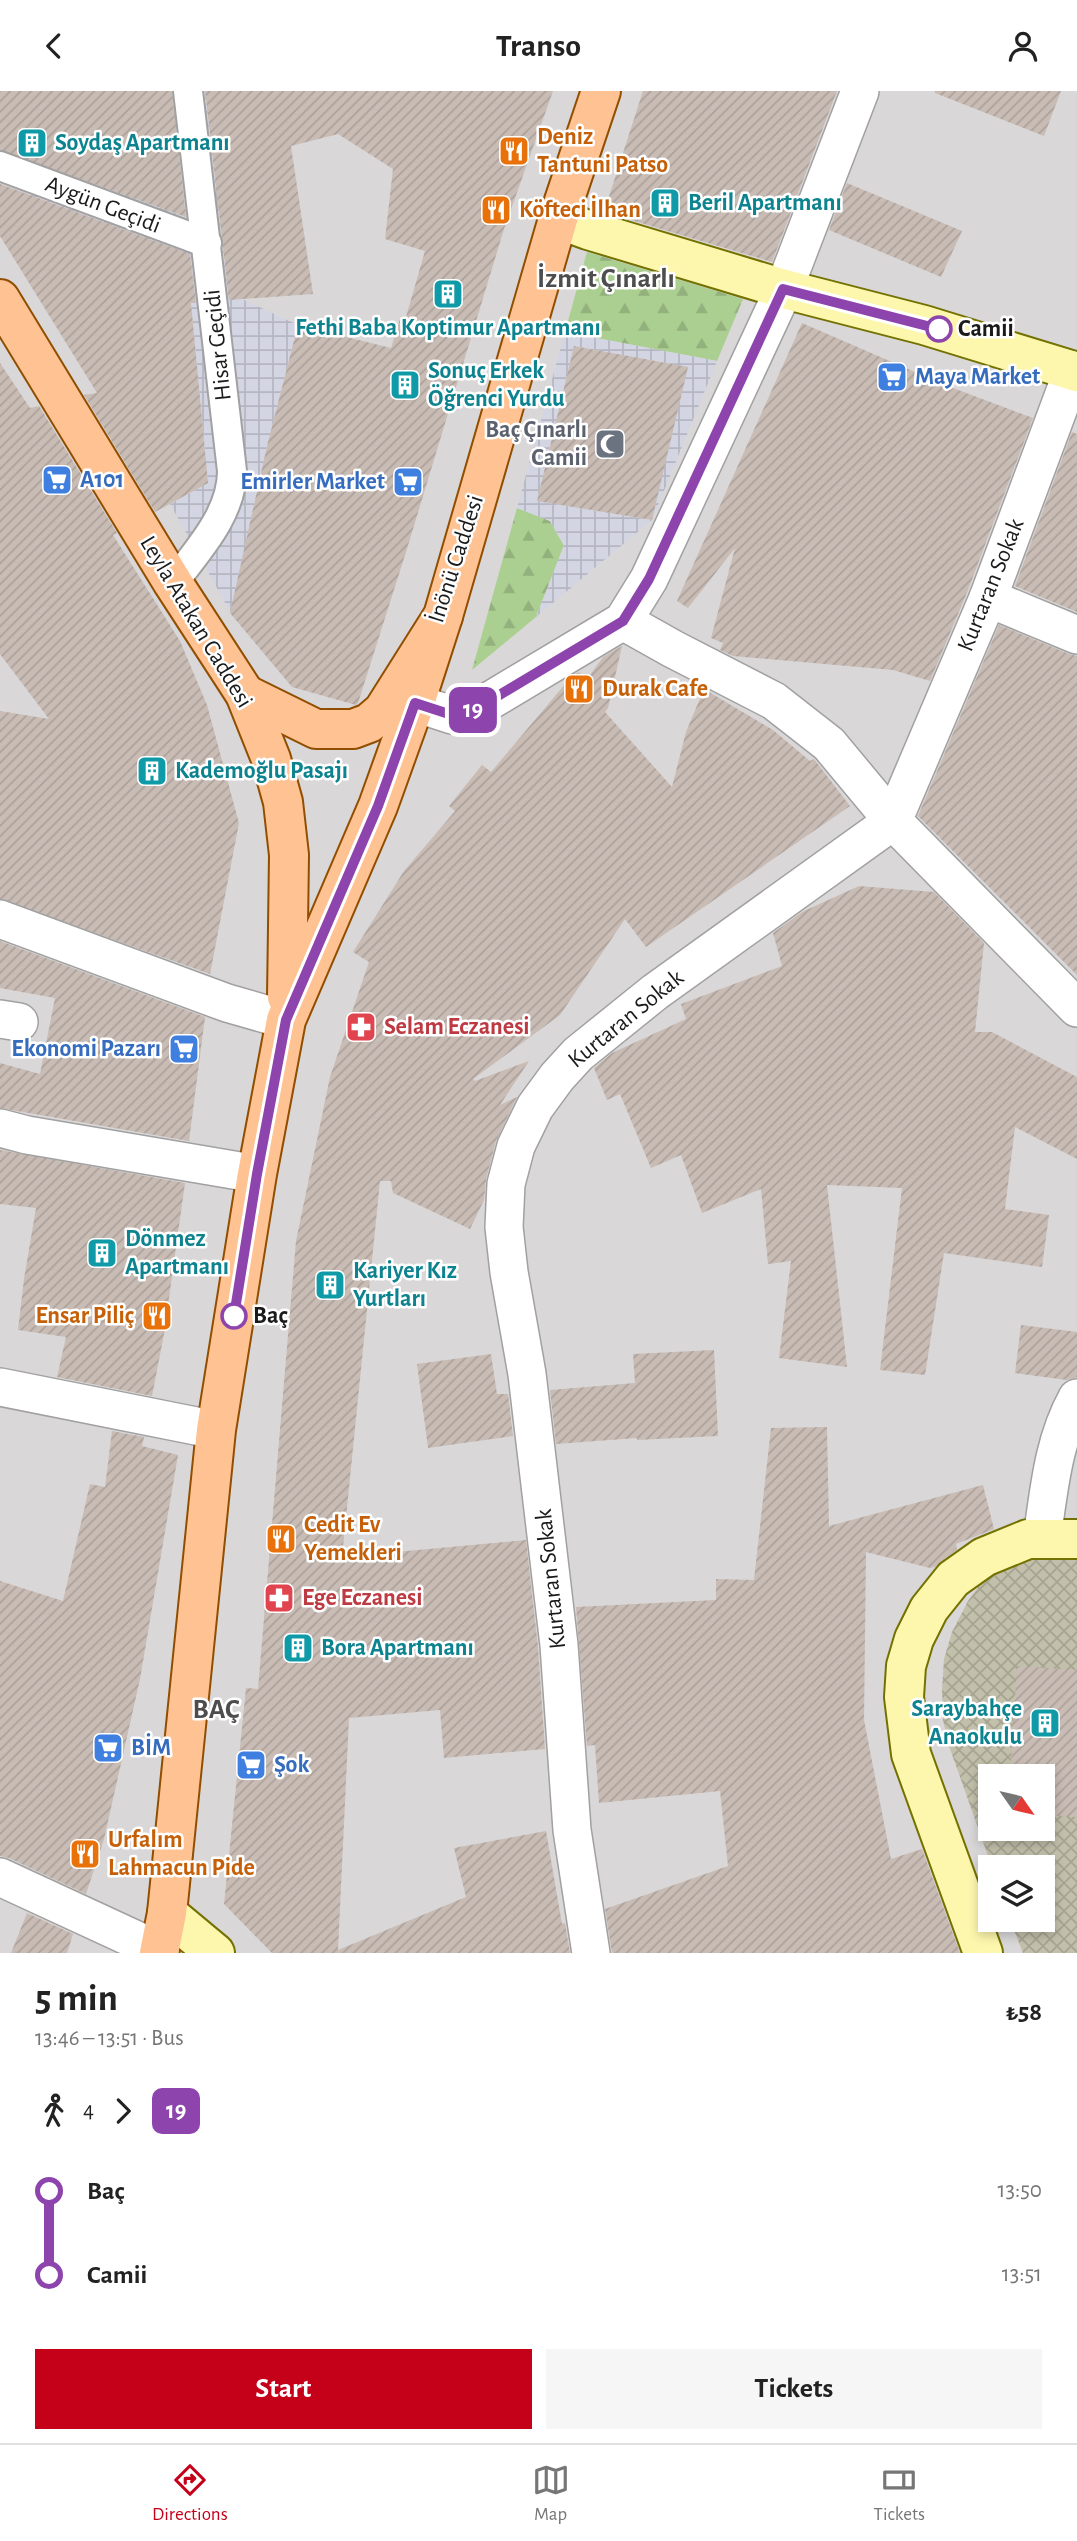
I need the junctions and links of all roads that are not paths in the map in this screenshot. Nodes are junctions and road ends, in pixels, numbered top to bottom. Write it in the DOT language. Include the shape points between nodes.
graph roads {
  1 [pos="188,91"];
  2 [pos="601,91"];
  3 [pos="860,91"];
  4 [pos="0,166"];
  5 [pos="558,219"];
  6 [pos="207,243"];
  7 [pos="783,289"];
  8 [pos="0,299"];
  9 [pos="1075,371"];
  10 [pos="173,583"];
  11 [pos="988,598"];
  12 [pos="443,616"];
  13 [pos="623,621"];
  14 [pos="1077,635"];
  15 [pos="245,694"];
  16 [pos="415,703"];
  17 [pos="893,821"];
  18 [pos="0,919"];
  19 [pos="1077,1008"];
  20 [pos="286,1020"];
  21 [pos="0,1128"];
  22 [pos="257,1174"];
  23 [pos="0,1387"];
  24 [pos="1077,1398"];
  25 [pos="216,1430"];
  26 [pos="1059,1539"];
  27 [pos="0,1877"];
  28 [pos="167,1913"];
  29 [pos="160,1952"];
  30 [pos="215,1953"];
  31 [pos="591,1953"];
  32 [pos="983,1953"];
  1 -- 6 [label="street, Hisar Geçidi"];
  2 -- 5 [label="main road, İnönü Caddesi"];
  3 -- 7 [label="street"];
  4 -- 6 [label="street, Aygün Geçidi"];
  5 -- 7 [label="main road"];
  5 -- 12 [label="main road, İnönü Caddesi"];
  6 -- 10 [label="street, Hisar Geçidi" via="232,486 211,533"];
  7 -- 9 [label="main road"];
  7 -- 13 [label="street" via="649,579"];
  8 -- 10 [label="main road, Leyla Atakan Caddesi"];
  9 -- 11 [label="street, Kurtaran Sokak"];
  10 -- 15 [label="main road, Leyla Atakan Caddesi"];
  11 -- 14 [label="street"];
  11 -- 17 [label="street, Kurtaran Sokak"];
  12 -- 15 [label="main road, İnönü Caddesi" via="383,711 369,723 353,729 316,729"];
  12 -- 16 [label="main road"];
  13 -- 16 [label="street" via="476,709 452,715"];
  13 -- 17 [label="street" via="774,701 830,744"];
  15 -- 20 [label="main road, Leyla Atakan Caddesi" via="283,802 289,855"];
  16 -- 20 [label="main road" via="378,806"];
  17 -- 19 [label="street"];
  17 -- 31 [label="street, Kurtaran Sokak" via="655,992 578,1054 535,1107 516,1146 506,1184 504,1227 527,1374 559,1645 572,1831"];
  18 -- 20 [label="street" via="227,1003"];
  20 -- 22 [label="main road"];
  21 -- 22 [label="street"];
  22 -- 25 [label="main road"];
  23 -- 25 [label="street"];
  24 -- 26 [label="street" via="1065,1419 1054,1460"];
  25 -- 28 [label="main road"];
  26 -- 32 [label="main road" via="1028,1539 984,1557 953,1579 929,1609 906,1666 904,1697 911,1754"];
  27 -- 29 [label="street"];
  28 -- 29 [label="main road"];
  28 -- 30 [label="main road"];
}
